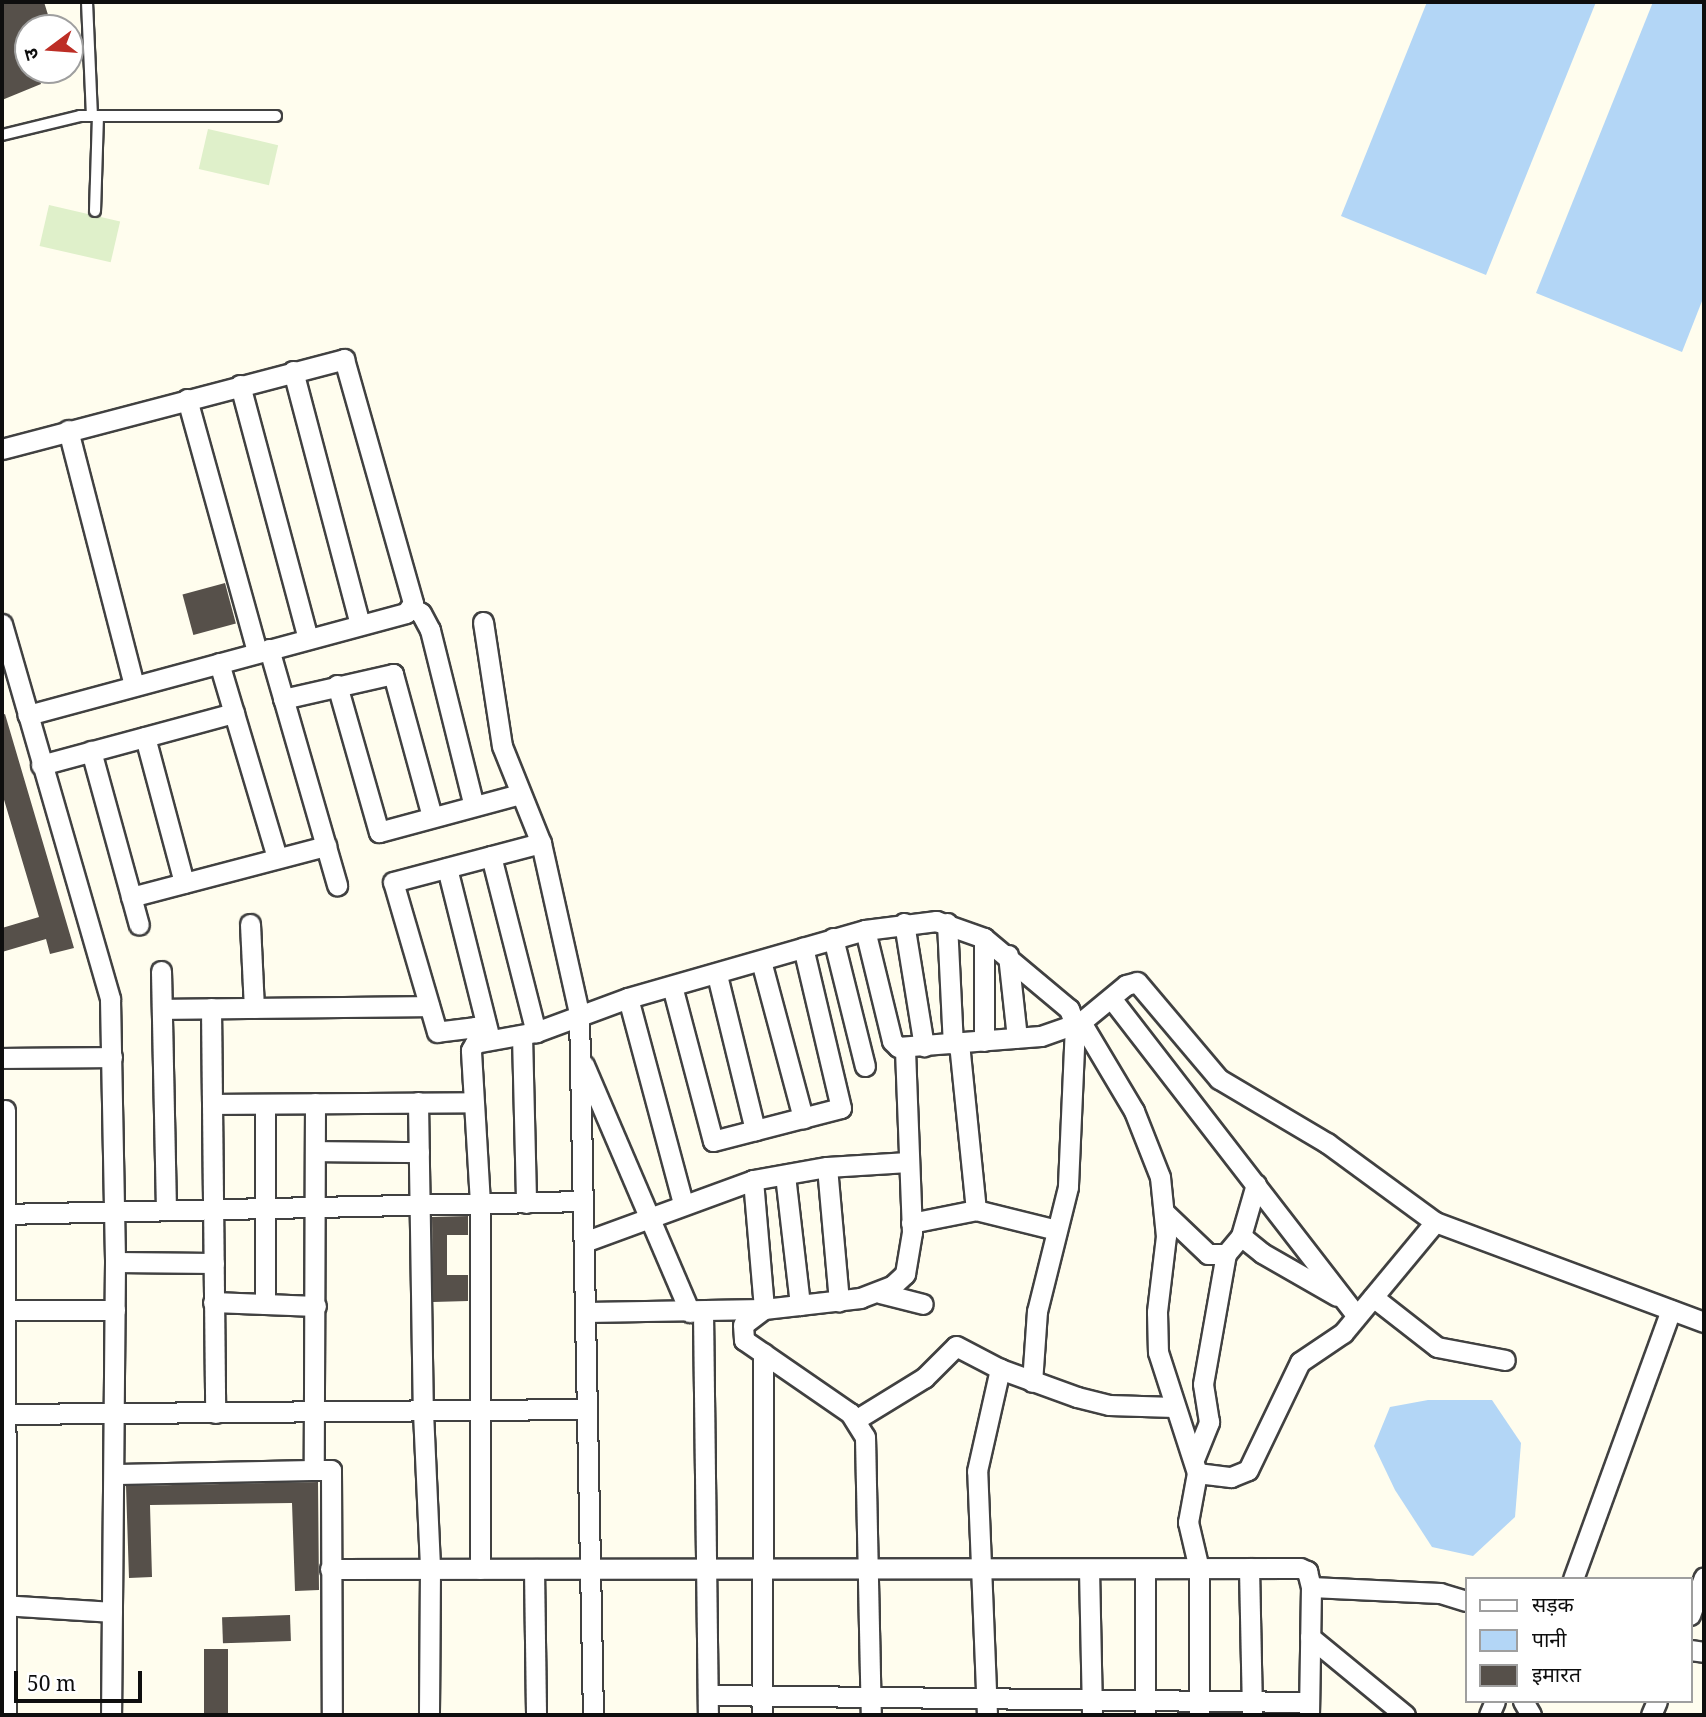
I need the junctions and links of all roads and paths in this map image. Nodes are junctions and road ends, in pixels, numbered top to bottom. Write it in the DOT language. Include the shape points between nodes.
graph roads {
  1 [pos="88,2"];
  2 [pos="95,115"];
  3 [pos="276,116"];
  4 [pos="2,135"];
  5 [pos="96,211"];
  6 [pos="293,372"];
  7 [pos="240,385"];
  8 [pos="187,399"];
  9 [pos="68,430"];
  10 [pos="2,449"];
  11 [pos="412,608"];
  12 [pos="483,622"];
  13 [pos="2,624"];
  14 [pos="360,624"];
  15 [pos="308,639"];
  16 [pos="263,651"];
  17 [pos="219,663"];
  18 [pos="337,685"];
  19 [pos="134,686"];
  20 [pos="284,699"];
  21 [pos="234,713"];
  22 [pos="27,715"];
  23 [pos="145,737"];
  24 [pos="91,751"];
  25 [pos="41,765"];
  26 [pos="520,793"];
  27 [pos="474,806"];
  28 [pos="432,817"];
  29 [pos="541,844"];
  30 [pos="326,845"];
  31 [pos="491,856"];
  32 [pos="276,858"];
  33 [pos="447,868"];
  34 [pos="184,883"];
  35 [pos="337,885"];
  36 [pos="131,897"];
  37 [pos="904,923"];
  38 [pos="947,923"];
  39 [pos="250,924"];
  40 [pos="139,926"];
  41 [pos="865,930"];
  42 [pos="833,938"];
  43 [pos="984,938"];
  44 [pos="803,947"];
  45 [pos="1008,955"];
  46 [pos="761,961"];
  47 [pos="161,971"];
  48 [pos="717,975"];
  49 [pos="672,986"];
  50 [pos="628,998"];
  51 [pos="1111,998"];
  52 [pos="429,1006"];
  53 [pos="211,1008"];
  54 [pos="254,1008"];
  55 [pos="162,1009"];
  56 [pos="579,1013"];
  57 [pos="1078,1023"];
  58 [pos="529,1034"];
  59 [pos="1017,1038"];
  60 [pos="486,1041"];
  61 [pos="984,1041"];
  62 [pos="956,1044"];
  63 [pos="915,1047"];
  64 [pos="580,1055"];
  65 [pos="2,1058"];
  66 [pos="112,1058"];
  67 [pos="865,1066"];
  68 [pos="418,1102"];
  69 [pos="473,1102"];
  70 [pos="315,1103"];
  71 [pos="214,1104"];
  72 [pos="265,1104"];
  73 [pos="5,1111"];
  74 [pos="803,1118"];
  75 [pos="755,1130"];
  76 [pos="315,1151"];
  77 [pos="418,1152"];
  78 [pos="908,1162"];
  79 [pos="827,1167"];
  80 [pos="785,1174"];
  81 [pos="753,1180"];
  82 [pos="1256,1184"];
  83 [pos="583,1201"];
  84 [pos="480,1203"];
  85 [pos="526,1203"];
  86 [pos="682,1203"];
  87 [pos="419,1205"];
  88 [pos="315,1206"];
  89 [pos="265,1207"];
  90 [pos="214,1208"];
  91 [pos="166,1210"];
  92 [pos="976,1210"];
  93 [pos="115,1211"];
  94 [pos="3,1214"];
  95 [pos="1166,1214"];
  96 [pos="650,1216"];
  97 [pos="1435,1222"];
  98 [pos="911,1223"];
  99 [pos="1056,1230"];
  100 [pos="1241,1236"];
  101 [pos="584,1242"];
  102 [pos="1226,1254"];
  103 [pos="115,1262"];
  104 [pos="214,1263"];
  105 [pos="880,1293"];
  106 [pos="1373,1297"];
  107 [pos="1344,1299"];
  108 [pos="839,1301"];
  109 [pos="213,1303"];
  110 [pos="265,1304"];
  111 [pos="923,1304"];
  112 [pos="800,1305"];
  113 [pos="316,1306"];
  114 [pos="764,1309"];
  115 [pos="4,1310"];
  116 [pos="115,1310"];
  117 [pos="1671,1310"];
  118 [pos="586,1312"];
  119 [pos="697,1312"];
  120 [pos="1356,1315"];
  121 [pos="1704,1322"];
  122 [pos="763,1353"];
  123 [pos="1505,1360"];
  124 [pos="1000,1370"];
  125 [pos="1032,1382"];
  126 [pos="1174,1407"];
  127 [pos="587,1409"];
  128 [pos="481,1411"];
  129 [pos="116,1412"];
  130 [pos="423,1412"];
  131 [pos="215,1413"];
  132 [pos="4,1414"];
  133 [pos="313,1414"];
  134 [pos="857,1419"];
  135 [pos="1196,1465"];
  136 [pos="314,1469"];
  137 [pos="114,1474"];
  138 [pos="1249,1568"];
  139 [pos="330,1569"];
  140 [pos="430,1569"];
  141 [pos="480,1569"];
  142 [pos="534,1569"];
  143 [pos="590,1569"];
  144 [pos="1089,1569"];
  145 [pos="1145,1569"];
  146 [pos="1199,1569"];
  147 [pos="707,1570"];
  148 [pos="761,1570"];
  149 [pos="870,1571"];
  150 [pos="981,1572"];
  151 [pos="1574,1577"];
  152 [pos="1704,1577"];
  153 [pos="1311,1587"];
  154 [pos="1464,1600"];
  155 [pos="4,1605"];
  156 [pos="1692,1610"];
  157 [pos="112,1612"];
  158 [pos="1310,1637"];
  159 [pos="708,1695"];
  160 [pos="762,1705"];
  161 [pos="871,1706"];
  162 [pos="986,1707"];
  163 [pos="1092,1707"];
  164 [pos="1145,1708"];
  165 [pos="1199,1708"];
  166 [pos="1252,1708"];
  167 [pos="1309,1709"];
  168 [pos="6,1715"];
  169 [pos="111,1715"];
  170 [pos="332,1715"];
  171 [pos="429,1715"];
  172 [pos="536,1715"];
  173 [pos="593,1715"];
  174 [pos="708,1715"];
  175 [pos="1405,1715"];
  1 -- 2 [label="lane"];
  2 -- 3 [label="lane"];
  2 -- 4 [label="lane"];
  2 -- 5 [label="lane"];
  6 -- 7 [label="street"];
  6 -- 11 [label="street" via="347,361"];
  6 -- 14 [label="street"];
  7 -- 8 [label="street"];
  7 -- 15 [label="street"];
  8 -- 9 [label="street"];
  8 -- 16 [label="street"];
  9 -- 10 [label="street"];
  9 -- 19 [label="street"];
  11 -- 14 [label="street"];
  11 -- 27 [label="street" via="421,613 430,630"];
  12 -- 26 [label="street" via="502,746"];
  13 -- 22 [label="street"];
  14 -- 15 [label="street"];
  15 -- 16 [label="street"];
  16 -- 17 [label="street"];
  16 -- 20 [label="street"];
  17 -- 19 [label="street"];
  17 -- 21 [label="street"];
  18 -- 20 [label="street"];
  18 -- 28 [label="street" via="393,674"];
  18 -- 28 [label="street" via="379,832"];
  19 -- 22 [label="street"];
  20 -- 30 [label="street"];
  21 -- 23 [label="street"];
  21 -- 32 [label="street"];
  22 -- 25 [label="street"];
  23 -- 24 [label="street"];
  23 -- 34 [label="street"];
  24 -- 25 [label="street"];
  24 -- 36 [label="street"];
  25 -- 66 [label="street" via="106,975"];
  26 -- 27 [label="street"];
  26 -- 29 [label="street"];
  27 -- 28 [label="street"];
  29 -- 31 [label="street"];
  29 -- 56 [label="street"];
  30 -- 32 [label="street"];
  30 -- 35 [label="street"];
  31 -- 33 [label="street"];
  31 -- 58 [label="street"];
  32 -- 34 [label="street"];
  33 -- 52 [label="street" via="393,882"];
  33 -- 60 [label="street"];
  34 -- 36 [label="street"];
  36 -- 40 [label="street"];
  37 -- 38 [label="street"];
  37 -- 41 [label="street"];
  37 -- 63 [label="street"];
  38 -- 43 [label="street"];
  38 -- 62 [label="street"];
  39 -- 54 [label="street"];
  41 -- 42 [label="street"];
  41 -- 63 [label="street" via="892,1041"];
  42 -- 44 [label="street"];
  42 -- 67 [label="street"];
  43 -- 45 [label="street"];
  43 -- 61 [label="street"];
  44 -- 46 [label="street"];
  44 -- 74 [label="street" via="841,1108"];
  45 -- 57 [label="street" via="1069,1009"];
  45 -- 59 [label="street"];
  46 -- 48 [label="street"];
  46 -- 74 [label="street"];
  47 -- 55 [label="street"];
  48 -- 49 [label="street"];
  48 -- 75 [label="street"];
  49 -- 50 [label="street"];
  49 -- 75 [label="street" via="713,1141"];
  50 -- 56 [label="street"];
  50 -- 86 [label="street"];
  51 -- 57 [label="street"];
  51 -- 82 [label="street"];
  51 -- 97 [label="street" via="1131,982 1141,985 1219,1079 1327,1143"];
  52 -- 54 [label="street"];
  52 -- 60 [label="street" via="440,1034 476,1027"];
  53 -- 54 [label="street"];
  53 -- 55 [label="street"];
  53 -- 71 [label="street"];
  55 -- 91 [label="street"];
  56 -- 58 [label="street"];
  56 -- 64 [label="street"];
  57 -- 59 [label="street" via="1041,1036"];
  57 -- 95 [label="street" via="1150,1142"];
  57 -- 99 [label="street" via="1068,1187"];
  58 -- 60 [label="street"];
  58 -- 85 [label="street"];
  59 -- 61 [label="street"];
  60 -- 69 [label="street" via="471,1050"];
  61 -- 62 [label="street"];
  62 -- 63 [label="street"];
  62 -- 92 [label="street"];
  63 -- 78 [label="street"];
  64 -- 83 [label="street"];
  64 -- 96 [label="street"];
  65 -- 66 [label="street"];
  66 -- 93 [label="street"];
  68 -- 69 [label="street"];
  68 -- 70 [label="street"];
  68 -- 77 [label="street"];
  69 -- 84 [label="street"];
  70 -- 72 [label="street"];
  70 -- 76 [label="street"];
  71 -- 72 [label="street"];
  71 -- 90 [label="street"];
  72 -- 89 [label="street"];
  73 -- 94 [label="street"];
  74 -- 75 [label="street"];
  76 -- 77 [label="street"];
  76 -- 88 [label="street"];
  77 -- 87 [label="street"];
  78 -- 79 [label="street"];
  78 -- 98 [label="street"];
  79 -- 80 [label="street"];
  79 -- 108 [label="street"];
  80 -- 81 [label="street"];
  80 -- 112 [label="street"];
  81 -- 86 [label="street"];
  81 -- 114 [label="street"];
  82 -- 100 [label="street"];
  82 -- 107 [label="street"];
  83 -- 85 [label="street"];
  83 -- 101 [label="street"];
  84 -- 85 [label="street"];
  84 -- 87 [label="street"];
  84 -- 128 [label="street"];
  86 -- 96 [label="street"];
  87 -- 88 [label="street"];
  87 -- 130 [label="street"];
  88 -- 89 [label="street"];
  88 -- 113 [label="street"];
  89 -- 90 [label="street"];
  89 -- 110 [label="street"];
  90 -- 91 [label="street"];
  90 -- 104 [label="street"];
  91 -- 93 [label="street"];
  92 -- 98 [label="street"];
  92 -- 99 [label="street"];
  93 -- 94 [label="street"];
  93 -- 103 [label="street"];
  94 -- 115 [label="street"];
  95 -- 102 [label="street" via="1208,1254"];
  95 -- 126 [label="street" via="1158,1352"];
  96 -- 101 [label="street"];
  96 -- 119 [label="street"];
  97 -- 106 [label="street"];
  97 -- 117 [label="street"];
  98 -- 105 [label="street" via="905,1273"];
  99 -- 125 [label="street" via="1037,1311"];
  100 -- 102 [label="street"];
  100 -- 107 [label="street" via="1262,1253"];
  101 -- 118 [label="street"];
  102 -- 135 [label="street" via="1203,1384 1209,1422"];
  103 -- 104 [label="street"];
  103 -- 116 [label="street"];
  104 -- 109 [label="street"];
  105 -- 108 [label="street"];
  105 -- 111 [label="street"];
  106 -- 120 [label="street"];
  106 -- 123 [label="street" via="1437,1347"];
  107 -- 120 [label="street"];
  108 -- 112 [label="street"];
  109 -- 110 [label="street"];
  109 -- 131 [label="street"];
  110 -- 113 [label="street"];
  112 -- 114 [label="street"];
  113 -- 133 [label="street"];
  114 -- 119 [label="street"];
  114 -- 122 [label="street" via="743,1325 744,1340"];
  115 -- 116 [label="street"];
  115 -- 132 [label="street"];
  116 -- 129 [label="street"];
  117 -- 121 [label="street"];
  117 -- 151 [label="street"];
  118 -- 119 [label="street"];
  118 -- 127 [label="street"];
  119 -- 147 [label="street"];
  120 -- 135 [label="street" via="1330,1344 1300,1362 1248,1470 1231,1477"];
  122 -- 134 [label="street"];
  122 -- 148 [label="street"];
  124 -- 125 [label="street"];
  124 -- 134 [label="street" via="956,1346 924,1378"];
  124 -- 150 [label="street" via="992,1418 978,1455"];
  125 -- 126 [label="street" via="1109,1405"];
  126 -- 135 [label="street"];
  127 -- 128 [label="street"];
  127 -- 143 [label="street"];
  128 -- 130 [label="street"];
  128 -- 141 [label="street"];
  129 -- 131 [label="street"];
  129 -- 132 [label="street"];
  129 -- 137 [label="street"];
  130 -- 133 [label="street"];
  130 -- 140 [label="street"];
  131 -- 133 [label="street"];
  132 -- 155 [label="street"];
  133 -- 136 [label="street"];
  134 -- 149 [label="street" via="866,1445"];
  135 -- 146 [label="street" via="1188,1522"];
  136 -- 137 [label="street"];
  136 -- 139 [label="street" via="331,1469"];
  137 -- 157 [label="street"];
  138 -- 146 [label="street"];
  138 -- 153 [label="street" via="1300,1568 1307,1571"];
  138 -- 166 [label="street"];
  139 -- 140 [label="street"];
  139 -- 170 [label="street"];
  140 -- 141 [label="street"];
  140 -- 171 [label="street"];
  141 -- 142 [label="street"];
  142 -- 143 [label="street"];
  142 -- 172 [label="street"];
  143 -- 147 [label="street"];
  143 -- 173 [label="street"];
  144 -- 145 [label="street"];
  144 -- 150 [label="street"];
  144 -- 163 [label="street"];
  145 -- 146 [label="street"];
  145 -- 164 [label="street"];
  146 -- 165 [label="street"];
  147 -- 148 [label="street"];
  147 -- 159 [label="street"];
  148 -- 149 [label="street"];
  148 -- 160 [label="street"];
  149 -- 150 [label="street"];
  149 -- 161 [label="street"];
  150 -- 162 [label="street"];
  152 -- 156 [label="street"];
  153 -- 154 [label="street" via="1440,1594"];
  153 -- 158 [label="street"];
  155 -- 157 [label="street"];
  155 -- 168 [label="street"];
  157 -- 169 [label="street"];
  158 -- 167 [label="street"];
  158 -- 175 [label="street"];
  159 -- 160 [label="street"];
  159 -- 174 [label="street"];
  160 -- 161 [label="street"];
  161 -- 162 [label="street"];
  162 -- 163 [label="street"];
  163 -- 164 [label="street"];
  164 -- 165 [label="street"];
  165 -- 166 [label="street"];
  166 -- 167 [label="street"];
}
